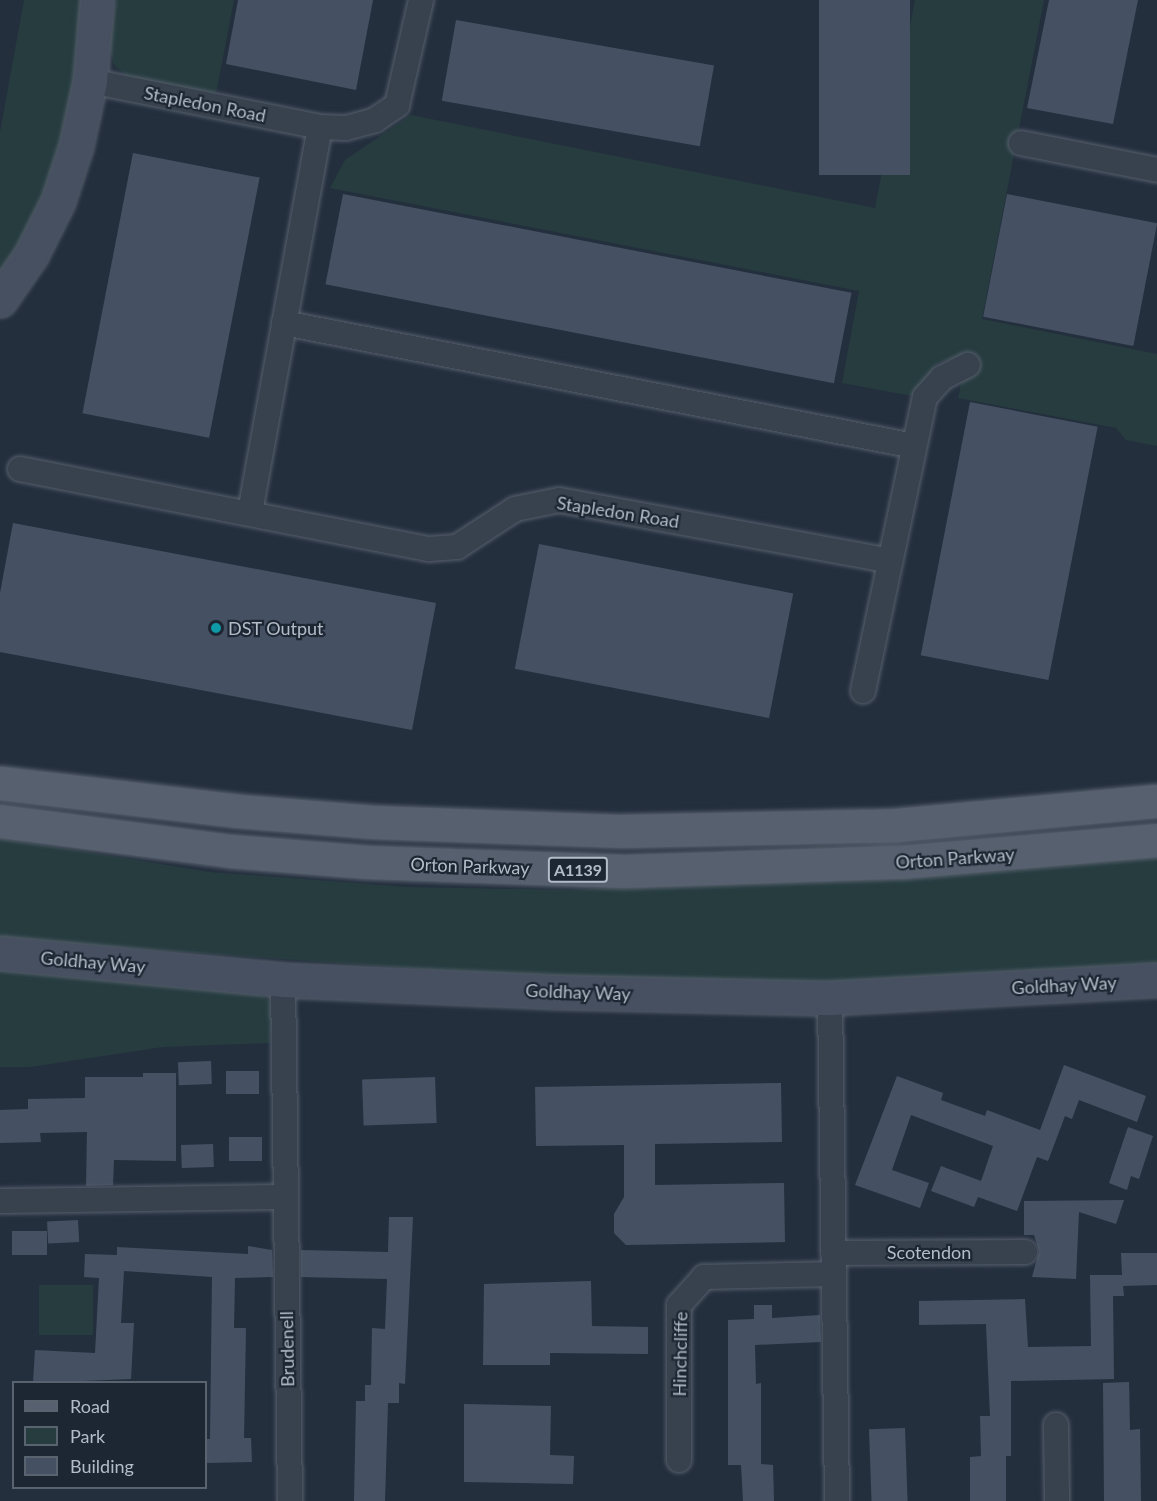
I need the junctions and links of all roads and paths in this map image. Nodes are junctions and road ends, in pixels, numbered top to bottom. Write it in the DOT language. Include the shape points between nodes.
graph roads {
  1 [pos="98,0"];
  2 [pos="422,0"];
  3 [pos="90,81"];
  4 [pos="320,127"];
  5 [pos="1021,143"];
  6 [pos="1156,163"];
  7 [pos="0,300"];
  8 [pos="284,323"];
  9 [pos="968,365"];
  10 [pos="914,446"];
  11 [pos="20,469"];
  12 [pos="250,512"];
  13 [pos="890,561"];
  14 [pos="863,691"];
  15 [pos="0,783"];
  16 [pos="1157,801"];
  17 [pos="0,821"];
  18 [pos="1157,840"];
  19 [pos="0,953"];
  20 [pos="283,980"];
  21 [pos="1157,980"];
  22 [pos="830,998"];
  23 [pos="284,1197"];
  24 [pos="0,1200"];
  25 [pos="1025,1252"];
  26 [pos="833,1264"];
  27 [pos="1056,1425"];
  28 [pos="679,1460"];
  29 [pos="290,1501"];
  30 [pos="837,1501"];
  31 [pos="1057,1501"];
  1 -- 3 [label="street"];
  2 -- 4 [label="street, Stapledon Road" via="397,105 375,120"];
  3 -- 4 [label="street, Stapledon Road"];
  3 -- 7 [label="street" via="76,146 58,201 31,255"];
  4 -- 8 [label="street"];
  5 -- 6 [label="street"];
  8 -- 10 [label="street"];
  8 -- 12 [label="street"];
  9 -- 10 [label="street" via="942,378 924,397"];
  10 -- 13 [label="street"];
  11 -- 12 [label="street, Stapledon Road"];
  12 -- 13 [label="street, Stapledon Road" via="429,549 457,547 515,509 559,500"];
  13 -- 14 [label="street"];
  15 -- 16 [label="main road, Orton Parkway / A1139" via="306,816 473,828 610,831 897,825"];
  17 -- 18 [label="main road, Orton Parkway / A1139" via="231,851 357,861 624,871 900,862"];
  19 -- 20 [label="street, Goldhay Way"];
  20 -- 22 [label="street, Goldhay Way"];
  20 -- 23 [label="street, Brudenell"];
  21 -- 22 [label="street, Goldhay Way"];
  22 -- 26 [label="street"];
  23 -- 24 [label="street"];
  23 -- 29 [label="street, Brudenell"];
  25 -- 26 [label="street, Scotendon"];
  26 -- 28 [label="street, Hinchcliffe" via="704,1277 679,1305"];
  26 -- 30 [label="street"];
  27 -- 31 [label="street"];
}
